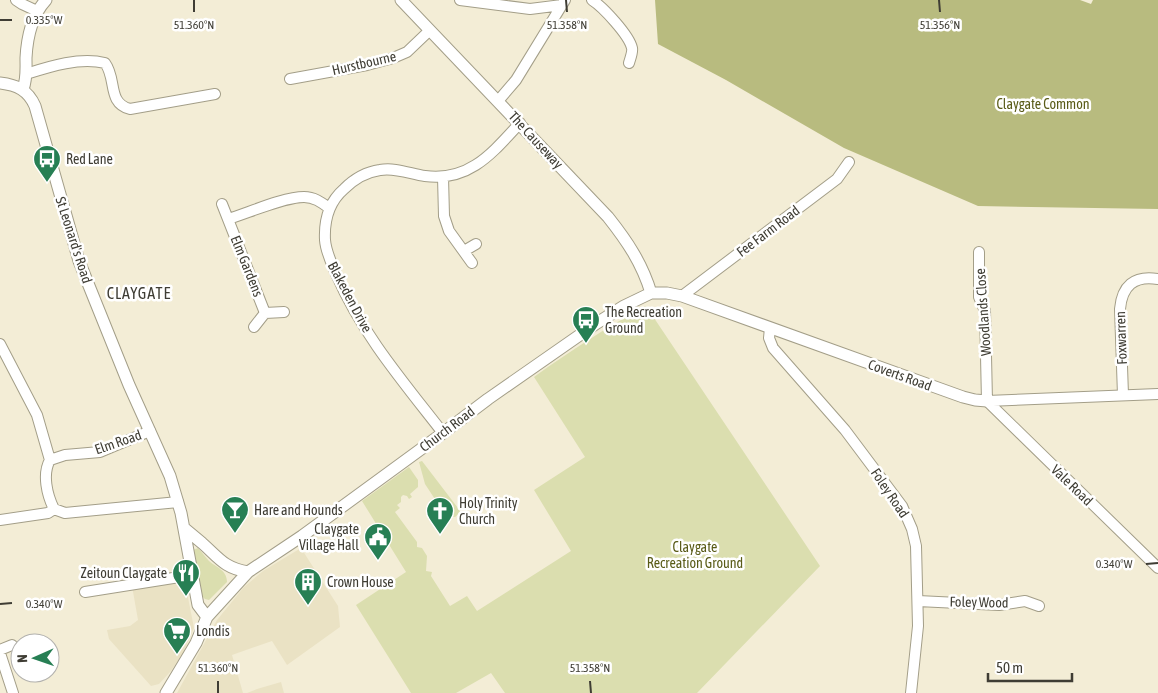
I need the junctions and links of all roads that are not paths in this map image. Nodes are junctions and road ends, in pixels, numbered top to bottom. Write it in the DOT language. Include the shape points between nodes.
graph roads {
  1 [pos="16,0"];
  2 [pos="46,0"];
  3 [pos="402,0"];
  4 [pos="460,0"];
  5 [pos="592,0"];
  6 [pos="564,2"];
  7 [pos="37,11"];
  8 [pos="429,31"];
  9 [pos="630,63"];
  10 [pos="26,74"];
  11 [pos="290,80"];
  12 [pos="0,83"];
  13 [pos="23,89"];
  14 [pos="215,94"];
  15 [pos="498,101"];
  16 [pos="520,123"];
  17 [pos="849,162"];
  18 [pos="443,177"];
  19 [pos="222,204"];
  20 [pos="329,208"];
  21 [pos="228,220"];
  22 [pos="476,244"];
  23 [pos="464,251"];
  24 [pos="979,252"];
  25 [pos="472,263"];
  26 [pos="1158,279"];
  27 [pos="651,293"];
  28 [pos="682,296"];
  29 [pos="284,312"];
  30 [pos="266,314"];
  31 [pos="254,327"];
  32 [pos="770,328"];
  33 [pos="0,344"];
  34 [pos="4,361"];
  35 [pos="1158,394"];
  36 [pos="1123,395"];
  37 [pos="987,401"];
  38 [pos="150,431"];
  39 [pos="443,433"];
  40 [pos="50,460"];
  41 [pos="178,502"];
  42 [pos="54,509"];
  43 [pos="0,520"];
  44 [pos="184,528"];
  45 [pos="1158,568"];
  46 [pos="248,572"];
  47 [pos="192,575"];
  48 [pos="86,592"];
  49 [pos="918,601"];
  50 [pos="1039,606"];
  51 [pos="207,617"];
  52 [pos="0,651"];
  53 [pos="14,693"];
  54 [pos="166,693"];
  55 [pos="911,693"];
  1 -- 7 [label="street"];
  2 -- 7 [label="street"];
  3 -- 8 [label="street, The Causeway"];
  4 -- 6 [label="street" via="530,9"];
  5 -- 9 [label="street" via="623,32 632,48"];
  6 -- 15 [label="street" via="516,80"];
  7 -- 10 [label="street" via="28,43"];
  8 -- 11 [label="street, Hurstbourne" via="407,52 393,58"];
  8 -- 15 [label="street, The Causeway"];
  10 -- 13 [label="street"];
  10 -- 14 [label="street" via="92,60 105,63 112,77 117,102 130,110"];
  12 -- 13 [label="street"];
  13 -- 38 [label="street, St Leonard's Road" via="35,106 79,261"];
  15 -- 16 [label="street, The Causeway"];
  16 -- 18 [label="street, Blakeden Drive" via="474,167"];
  16 -- 27 [label="street, The Causeway" via="628,242 641,264"];
  17 -- 28 [label="street, Fee Farm Road" via="837,179"];
  18 -- 20 [label="street, Blakeden Drive" via="393,169 365,174 338,194"];
  18 -- 23 [label="street" via="444,216 449,231"];
  19 -- 21 [label="street, Elm Gardens"];
  20 -- 21 [label="street, Elm Gardens" via="305,197"];
  20 -- 39 [label="street, Blakeden Drive" via="325,242 342,288 371,338"];
  21 -- 30 [label="street, Elm Gardens"];
  22 -- 23 [label="street"];
  23 -- 25 [label="street"];
  24 -- 37 [label="street, Woodlands Close" via="979,297 985,311"];
  26 -- 36 [label="street, Foxwarren" via="1139,279 1125,288 1121,297"];
  27 -- 28 [label="street, Coverts Road"];
  27 -- 39 [label="street, Church Road" via="597,323"];
  28 -- 32 [label="street, Coverts Road"];
  29 -- 30 [label="street, Elm Gardens"];
  30 -- 31 [label="street, Elm Gardens"];
  32 -- 37 [label="street, Coverts Road" via="963,397"];
  32 -- 49 [label="street, Foley Road" via="773,348 845,430 902,506 911,524 916,546"];
  33 -- 34 [label="street"];
  34 -- 40 [label="street" via="37,415"];
  35 -- 36 [label="street, Coverts Road"];
  36 -- 37 [label="street, Coverts Road"];
  37 -- 45 [label="street, Vale Road"];
  38 -- 40 [label="street, Elm Road" via="100,452 65,454"];
  38 -- 41 [label="street, St Leonard's Road"];
  39 -- 46 [label="street, Church Road"];
  40 -- 42 [label="street" via="47,488"];
  41 -- 42 [label="street" via="65,513"];
  41 -- 44 [label="street, St Leonard's Road"];
  42 -- 43 [label="street" via="48,513"];
  44 -- 46 [label="street" via="221,562"];
  44 -- 47 [label="street, St Leonard's Road"];
  46 -- 51 [label="street, Church Road"];
  47 -- 48 [label="street"];
  47 -- 51 [label="street, St Leonard's Road" via="198,605"];
  49 -- 50 [label="street, Foley Wood" via="999,605 1025,601"];
  49 -- 55 [label="street, Foley Road"];
  51 -- 54 [label="street, Church Road" via="196,643"];
  52 -- 53 [label="street"];
}
